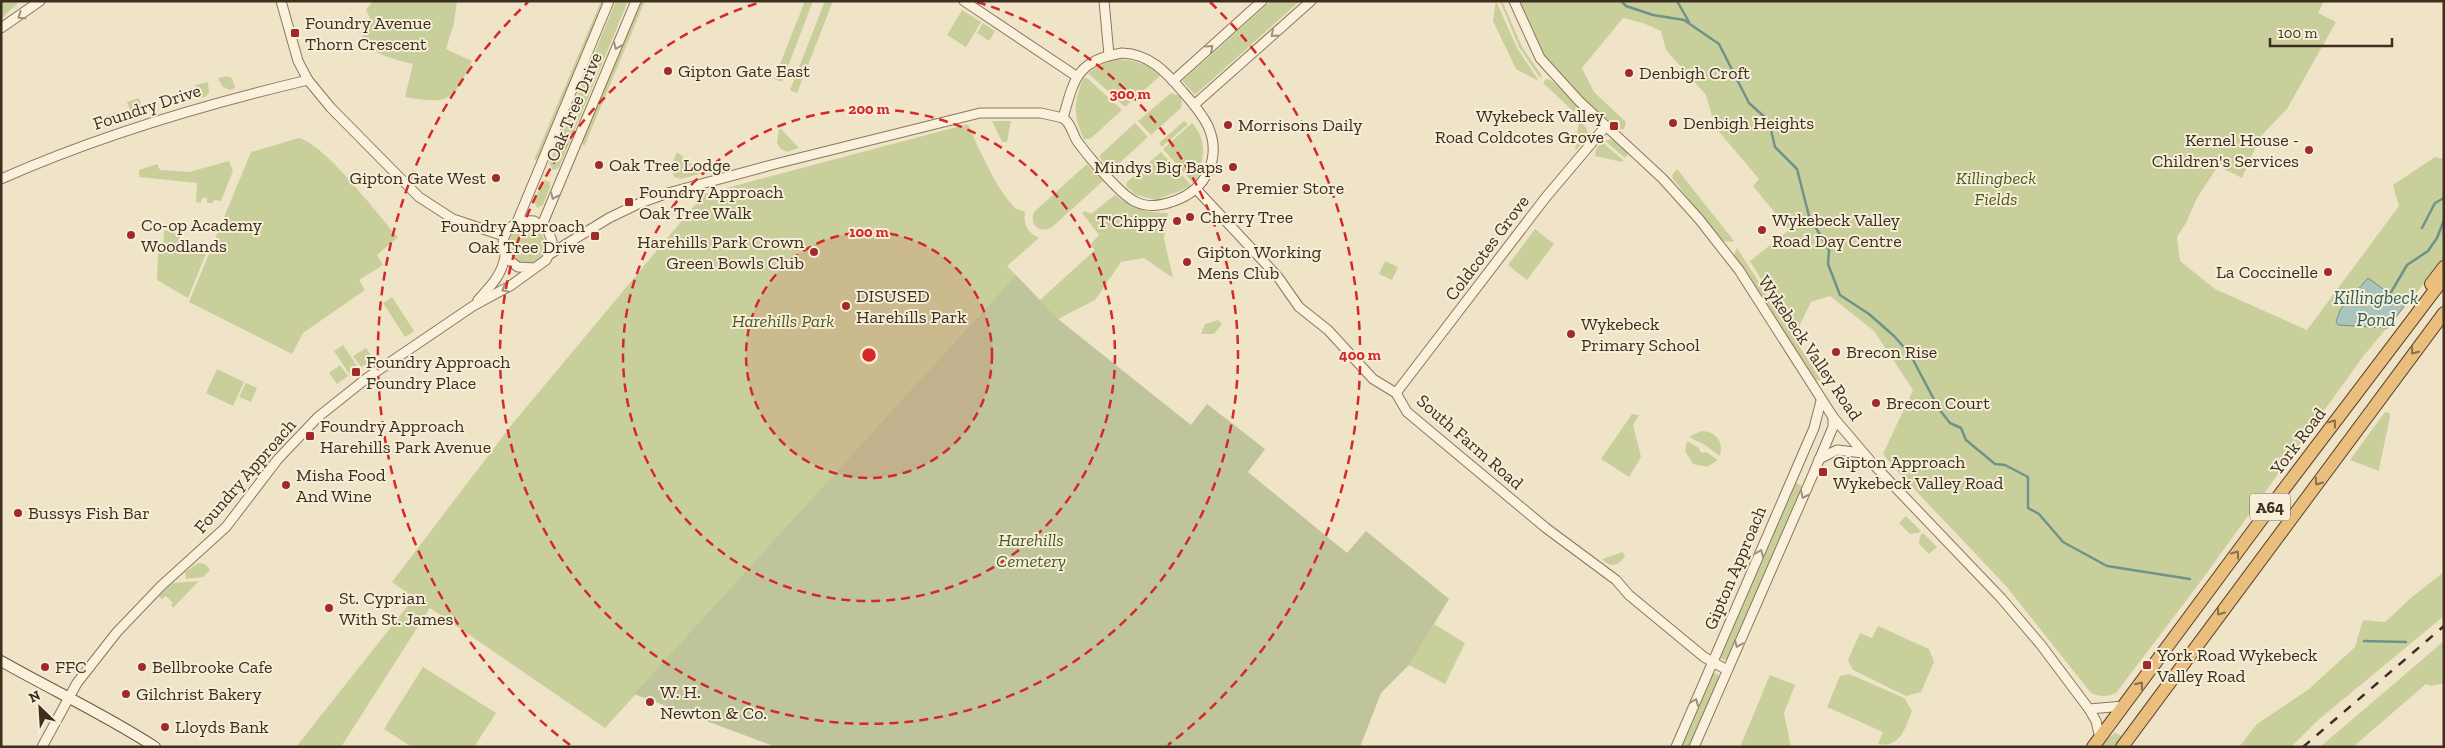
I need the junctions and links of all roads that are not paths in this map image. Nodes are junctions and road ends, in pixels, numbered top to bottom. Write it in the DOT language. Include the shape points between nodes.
graph roads {
  1 [pos="40,1"];
  2 [pos="281,1"];
  3 [pos="608,1"];
  4 [pos="636,1"];
  5 [pos="964,1"];
  6 [pos="1104,1"];
  7 [pos="1262,1"];
  8 [pos="1310,1"];
  9 [pos="1514,1"];
  10 [pos="1,28"];
  11 [pos="1109,55"];
  12 [pos="1076,76"];
  13 [pos="308,80"];
  14 [pos="1173,81"];
  15 [pos="1194,105"];
  16 [pos="1063,118"];
  17 [pos="1606,126"];
  18 [pos="1,179"];
  19 [pos="1197,190"];
  20 [pos="517,222"];
  21 [pos="542,225"];
  22 [pos="549,233"];
  23 [pos="504,236"];
  24 [pos="572,240"];
  25 [pos="550,254"];
  26 [pos="505,256"];
  27 [pos="2444,267"];
  28 [pos="535,268"];
  29 [pos="2444,278"];
  30 [pos="473,306"];
  31 [pos="2418,310"];
  32 [pos="2444,313"];
  33 [pos="1396,393"];
  34 [pos="1821,401"];
  35 [pos="1833,418"];
  36 [pos="1863,453"];
  37 [pos="1819,460"];
  38 [pos="1,661"];
  39 [pos="1712,662"];
  40 [pos="1727,670"];
  41 [pos="68,698"];
  42 [pos="2124,706"];
  43 [pos="2089,708"];
  44 [pos="2097,742"];
  45 [pos="2124,745"];
  46 [pos="42,747"];
  47 [pos="155,747"];
  48 [pos="1676,747"];
  49 [pos="1694,747"];
  1 -- 10 [label="street, one-way"];
  2 -- 13 [label="street" via="298,61"];
  3 -- 20 [label="street, Oak Tree Drive"];
  4 -- 21 [label="street, Oak Tree Drive, one-way"];
  5 -- 12 [label="street"];
  6 -- 11 [label="street"];
  14 -- 7 [label="street, one-way"];
  8 -- 15 [label="street, one-way"];
  9 -- 17 [label="street, Wykebeck Valley Road" via="1540,58"];
  11 -- 12 [label="street"];
  11 -- 14 [label="street" via="1134,53 1155,62"];
  12 -- 16 [label="street"];
  13 -- 18 [label="street, Foundry Drive" via="130,128"];
  13 -- 23 [label="street" via="419,197 453,219"];
  14 -- 15 [label="street"];
  15 -- 19 [label="street" via="1207,125 1213,151 1207,177"];
  16 -- 19 [label="street" via="1083,149 1134,201 1151,207 1183,198"];
  16 -- 24 [label="street, Foundry Approach" via="1014,112 965,115 668,193 608,218"];
  17 -- 33 [label="street, Coldcotes Grove" via="1546,197"];
  17 -- 34 [label="street, Wykebeck Valley Road" via="1663,179 1705,226 1739,270"];
  19 -- 33 [label="street, South Farm Road" via="1278,277 1303,310 1328,330 1372,379"];
  20 -- 21 [label="street" via="534,221"];
  20 -- 23 [label="street"];
  21 -- 22 [label="street"];
  22 -- 24 [label="street" via="558,239"];
  22 -- 25 [label="street" via="552,241"];
  23 -- 26 [label="street, Foundry Approach"];
  24 -- 25 [label="street, Foundry Approach"];
  25 -- 28 [label="street, Foundry Approach"];
  26 -- 28 [label="street" via="518,267"];
  26 -- 30 [label="street, Foundry Approach" via="496,280"];
  27 -- 31 [label="highway" via="2432,282"];
  28 -- 30 [label="street, Foundry Approach, one-way"];
  29 -- 31 [label="highway, York Road / A64"];
  30 -- 41 [label="street, Foundry Approach" via="356,386 318,417 278,459 226,527 160,586 116,632"];
  42 -- 31 [label="highway, York Road / A64, one-way"];
  32 -- 45 [label="highway, A64, one-way"];
  33 -- 39 [label="street, South Farm Road" via="1407,412 1546,528 1616,580 1629,595"];
  34 -- 35 [label="street, Wykebeck Valley Road"];
  39 -- 34 [label="street, Gipton Approach, one-way" via="1814,428"];
  35 -- 36 [label="street, Wykebeck Valley Road"];
  35 -- 37 [label="street, Gipton Approach" via="1833,427"];
  36 -- 37 [label="street" via="1837,450"];
  36 -- 43 [label="street, Wykebeck Valley Road" via="2001,598"];
  37 -- 40 [label="street, Gipton Approach, one-way"];
  38 -- 41 [label="main road"];
  39 -- 40 [label="street, South Farm Road"];
  48 -- 39 [label="street, Gipton Approach, one-way"];
  40 -- 49 [label="street, Gipton Approach"];
  41 -- 46 [label="street, Foundry Approach"];
  41 -- 47 [label="main road" via="88,706"];
  42 -- 43 [label="street"];
  42 -- 44 [label="highway, York Road / A64"];
  43 -- 44 [label="street, Wykebeck Valley Road" via="2096,721"];
}
